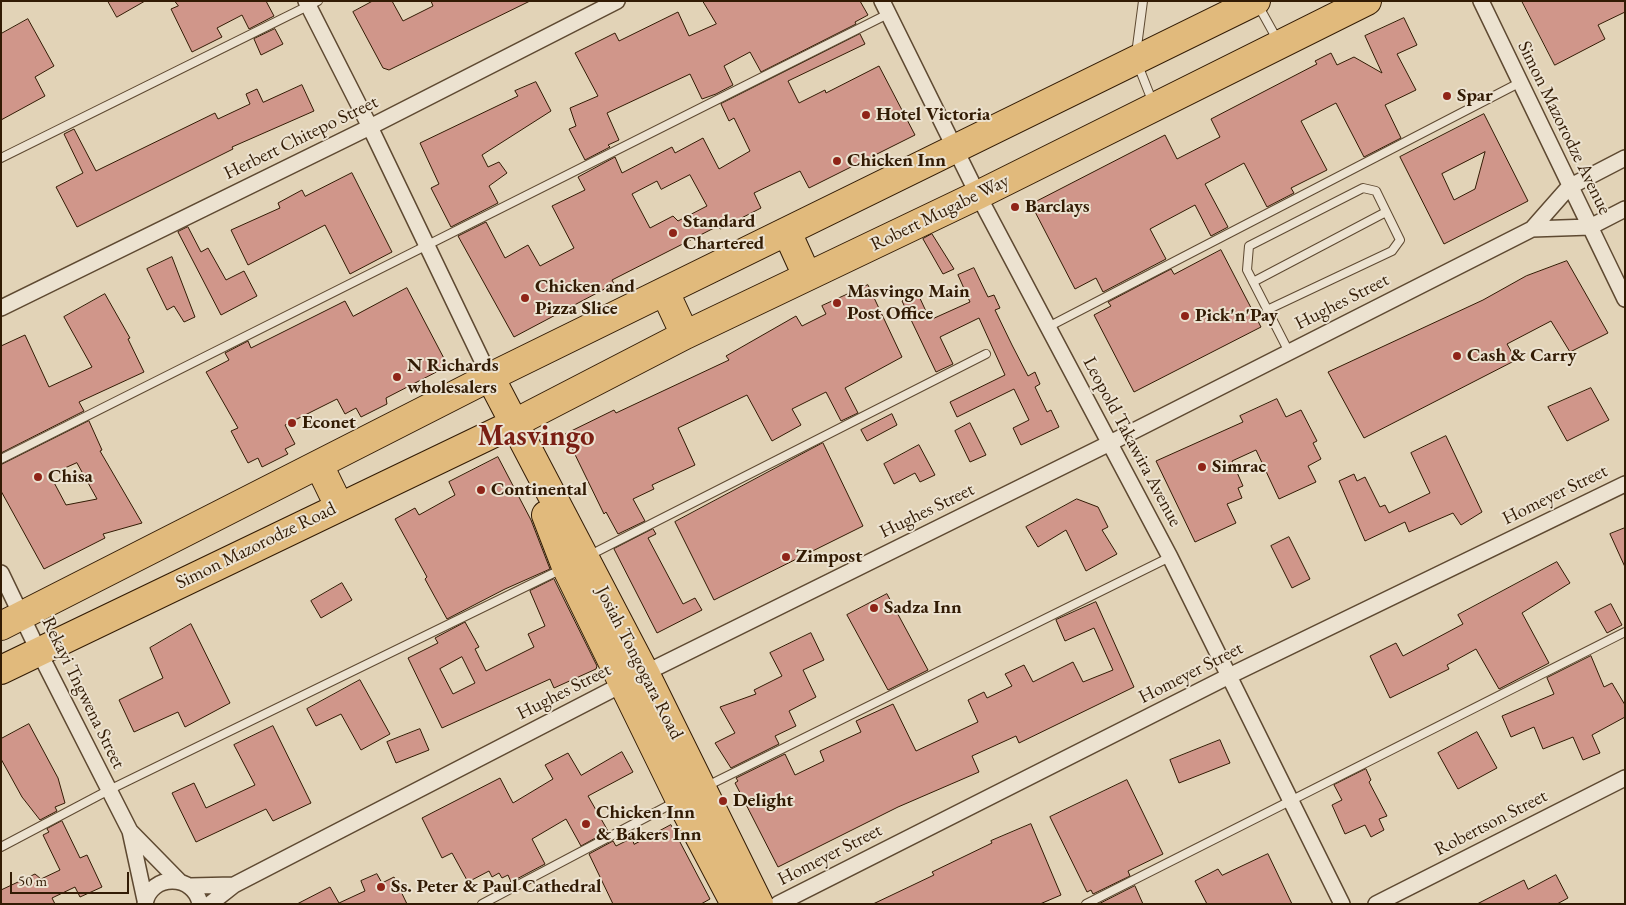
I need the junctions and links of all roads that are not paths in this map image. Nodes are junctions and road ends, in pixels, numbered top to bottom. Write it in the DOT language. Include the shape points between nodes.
graph roads {
  1 [pos="616,1"];
  2 [pos="1143,1"];
  3 [pos="1256,1"];
  4 [pos="1367,1"];
  5 [pos="1481,1"];
  6 [pos="311,3"];
  7 [pos="885,7"];
  8 [pos="1280,45"];
  9 [pos="1136,58"];
  10 [pos="1519,83"];
  11 [pos="1154,107"];
  12 [pos="370,127"];
  13 [pos="955,147"];
  14 [pos="1,158"];
  15 [pos="1625,158"];
  16 [pos="1569,187"];
  17 [pos="978,195"];
  18 [pos="1625,209"];
  19 [pos="1386,212"];
  20 [pos="1590,227"];
  21 [pos="1532,229"];
  22 [pos="788,232"];
  23 [pos="427,246"];
  24 [pos="807,276"];
  25 [pos="1253,282"];
  26 [pos="665,292"];
  27 [pos="1625,299"];
  28 [pos="1,308"];
  29 [pos="1267,310"];
  30 [pos="1048,327"];
  31 [pos="685,335"];
  32 [pos="1288,352"];
  33 [pos="986,354"];
  34 [pos="490,378"];
  35 [pos="513,424"];
  36 [pos="1110,442"];
  37 [pos="1,459"];
  38 [pos="319,465"];
  39 [pos="1625,484"];
  40 [pos="339,506"];
  41 [pos="166,542"];
  42 [pos="1170,558"];
  43 [pos="575,562"];
  44 [pos="1,573"];
  45 [pos="185,580"];
  46 [pos="12,620"];
  47 [pos="1625,632"];
  48 [pos="39,652"];
  49 [pos="1,670"];
  50 [pos="1229,676"];
  51 [pos="634,679"];
  52 [pos="1625,778"];
  53 [pos="109,790"];
  54 [pos="689,795"];
  55 [pos="1291,800"];
  56 [pos="130,831"];
  57 [pos="1,847"];
  58 [pos="185,884"];
  59 [pos="234,885"];
  60 [pos="145,902"];
  61 [pos="200,904"];
  62 [pos="210,904"];
  63 [pos="482,904"];
  64 [pos="735,904"];
  65 [pos="759,904"];
  66 [pos="778,904"];
  67 [pos="1086,904"];
  68 [pos="1342,904"];
  69 [pos="1376,904"];
  1 -- 12 [label="street, Herbert Chitepo Street"];
  2 -- 9 [label="lane"];
  3 -- 8 [label="lane"];
  3 -- 9 [label="highway"];
  4 -- 8 [label="highway, Robert Mugabe Way"];
  5 -- 10 [label="street, Simon Mazorodze Avenue"];
  6 -- 12 [label="street"];
  6 -- 14 [label="lane"];
  7 -- 13 [label="street, Leopold Takawira Avenue"];
  7 -- 23 [label="lane"];
  8 -- 11 [label="highway, Robert Mugabe Way"];
  9 -- 11 [label="lane"];
  9 -- 13 [label="highway"];
  10 -- 16 [label="street, Simon Mazorodze Avenue"];
  10 -- 30 [label="lane"];
  11 -- 17 [label="highway, Robert Mugabe Way"];
  12 -- 23 [label="street"];
  12 -- 28 [label="street, Herbert Chitepo Street"];
  13 -- 17 [label="street, Leopold Takawira Avenue"];
  13 -- 22 [label="highway"];
  15 -- 16 [label="street"];
  16 -- 20 [label="street, Simon Mazorodze Avenue"];
  16 -- 21 [label="street"];
  17 -- 24 [label="highway, Robert Mugabe Way"];
  17 -- 30 [label="street, Leopold Takawira Avenue"];
  18 -- 20 [label="street"];
  19 -- 25 [label="lane"];
  19 -- 25 [label="lane" via="1376,191 1363,188 1249,246 1247,270"];
  19 -- 29 [label="lane" via="1400,240 1392,251"];
  20 -- 21 [label="street"];
  20 -- 27 [label="street, Simon Mazorodze Avenue"];
  21 -- 32 [label="street, Hughes Street"];
  22 -- 24 [label="highway"];
  22 -- 26 [label="highway"];
  23 -- 34 [label="street"];
  23 -- 37 [label="lane"];
  24 -- 31 [label="highway, Robert Mugabe Way"];
  25 -- 29 [label="lane"];
  26 -- 31 [label="highway"];
  26 -- 34 [label="highway"];
  29 -- 32 [label="lane"];
  30 -- 36 [label="street, Leopold Takawira Avenue"];
  31 -- 35 [label="highway, Robert Mugabe Way"];
  32 -- 36 [label="street, Hughes Street"];
  33 -- 43 [label="lane"];
  34 -- 35 [label="highway, Josiah Tongogara Road"];
  34 -- 38 [label="highway"];
  35 -- 40 [label="highway, Simon Mazorodze Road"];
  35 -- 43 [label="highway, Josiah Tongogara Road"];
  36 -- 42 [label="street, Leopold Takawira Avenue"];
  36 -- 51 [label="street, Hughes Street"];
  38 -- 40 [label="highway"];
  38 -- 41 [label="highway"];
  39 -- 50 [label="street, Homeyer Street"];
  40 -- 45 [label="highway, Simon Mazorodze Road"];
  41 -- 45 [label="highway"];
  41 -- 46 [label="highway"];
  42 -- 50 [label="street, Leopold Takawira Avenue"];
  42 -- 54 [label="lane"];
  43 -- 51 [label="highway, Josiah Tongogara Road"];
  43 -- 53 [label="lane"];
  44 -- 46 [label="street, Rekayi Tngwena Street"];
  45 -- 48 [label="highway, Simon Mazorodze Road"];
  46 -- 48 [label="street, Rekayi Tngwena Street"];
  47 -- 55 [label="lane"];
  48 -- 49 [label="highway, Simon Mazorodze Road"];
  48 -- 53 [label="street, Rekayi Tngwena Street"];
  50 -- 55 [label="street, Leopold Takawira Avenue"];
  50 -- 66 [label="street, Homeyer Street"];
  51 -- 54 [label="highway, Josiah Tongogara Road"];
  51 -- 59 [label="street, Hughes Street"];
  51 -- 65 [label="highway, Josiah Tongogara Road"];
  52 -- 69 [label="street, Robertson Street"];
  53 -- 56 [label="street, Rekayi Tngwena Street"];
  53 -- 57 [label="lane"];
  54 -- 63 [label="lane"];
  54 -- 64 [label="highway, Josiah Tongogara Road"];
  55 -- 67 [label="lane"];
  55 -- 68 [label="street, Leopold Takawira Avenue"];
  56 -- 58 [label="street"];
  56 -- 60 [label="street"];
  58 -- 59 [label="street"];
  58 -- 60 [label="street" via="164,882 156,885"];
  58 -- 61 [label="street" via="196,893"];
  59 -- 62 [label="street"];
}
